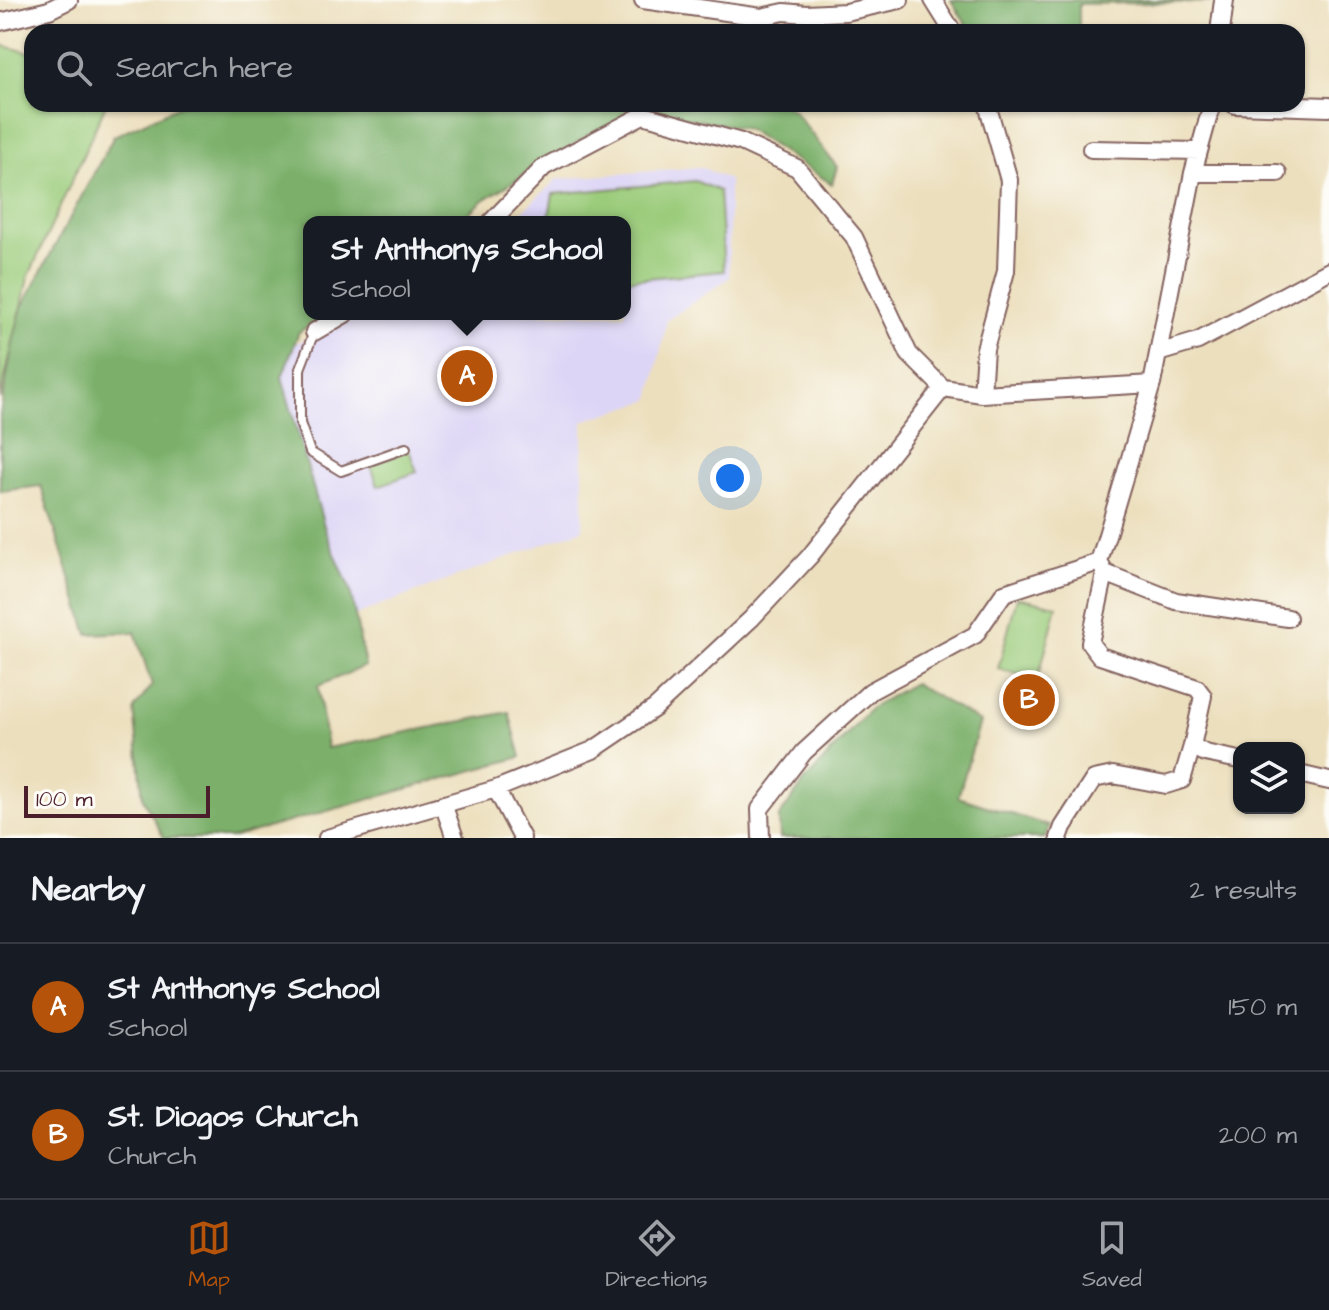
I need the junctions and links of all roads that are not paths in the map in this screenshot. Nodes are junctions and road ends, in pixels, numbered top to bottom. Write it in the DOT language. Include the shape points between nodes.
graph roads {
  1 [pos="69,0"];
  2 [pos="643,0"];
  3 [pos="900,0"];
  4 [pos="933,0"];
  5 [pos="1224,0"];
  6 [pos="806,7"];
  7 [pos="0,22"];
  8 [pos="948,24"];
  9 [pos="1221,24"];
  10 [pos="1305,106"];
  11 [pos="1329,107"];
  12 [pos="989,112"];
  13 [pos="1210,112"];
  14 [pos="1091,149"];
  15 [pos="1199,151"];
  16 [pos="1193,173"];
  17 [pos="1278,173"];
  18 [pos="497,216"];
  19 [pos="1329,271"];
  20 [pos="335,320"];
  21 [pos="314,332"];
  22 [pos="1158,353"];
  23 [pos="1152,384"];
  24 [pos="943,388"];
  25 [pos="982,394"];
  26 [pos="406,448"];
  27 [pos="1102,568"];
  28 [pos="1288,618"];
  29 [pos="1192,746"];
  30 [pos="1233,759"];
  31 [pos="1305,775"];
  32 [pos="1329,781"];
  33 [pos="496,789"];
  34 [pos="443,804"];
  35 [pos="327,838"];
  36 [pos="455,838"];
  37 [pos="522,838"];
  38 [pos="761,838"];
  39 [pos="1059,838"];
  1 -- 7 [label="street"];
  2 -- 6 [label="street" via="761,17"];
  3 -- 6 [label="street" via="846,12"];
  4 -- 8 [label="street"];
  5 -- 9 [label="street"];
  10 -- 11 [label="street"];
  12 -- 25 [label="street" via="1009,180 1006,271 985,349"];
  13 -- 15 [label="street"];
  14 -- 15 [label="street"];
  15 -- 16 [label="street"];
  16 -- 17 [label="street"];
  16 -- 22 [label="street"];
  18 -- 24 [label="street" via="544,167 643,115 741,142 797,168 854,237 909,354"];
  19 -- 22 [label="street" via="1198,341"];
  20 -- 21 [label="street"];
  21 -- 26 [label="lane" via="300,369 300,423 310,452 341,471"];
  22 -- 23 [label="street"];
  23 -- 25 [label="street"];
  23 -- 27 [label="street"];
  24 -- 25 [label="street"];
  24 -- 33 [label="street" via="810,556 655,708 593,750"];
  27 -- 28 [label="street" via="1176,601"];
  27 -- 29 [label="street" via="1090,643 1100,656 1197,688 1203,696"];
  27 -- 38 [label="street" via="1004,593 975,635 871,691 804,752 760,809"];
  29 -- 30 [label="street"];
  29 -- 39 [label="street" via="1182,780 1166,785 1113,775 1094,779"];
  31 -- 32 [label="street"];
  33 -- 34 [label="street"];
  33 -- 37 [label="street"];
  34 -- 35 [label="street"];
  34 -- 36 [label="street"];
}
